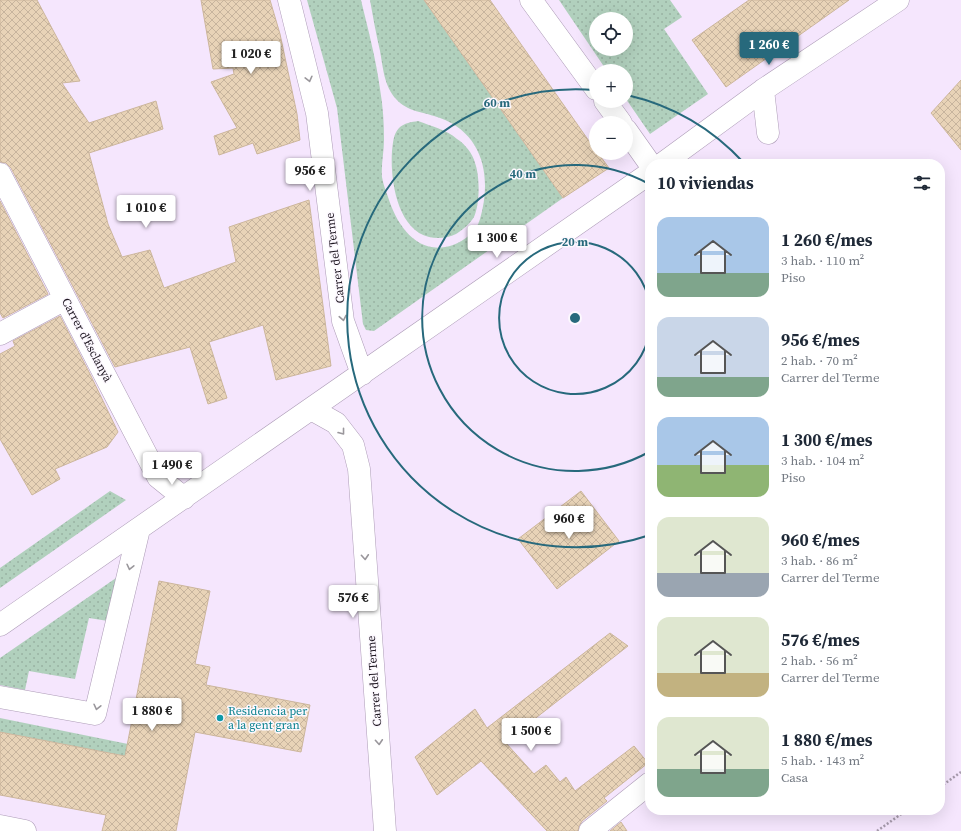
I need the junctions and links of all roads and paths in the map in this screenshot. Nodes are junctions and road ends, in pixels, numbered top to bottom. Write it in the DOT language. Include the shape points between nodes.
graph roads {
  1 [pos="289,0"];
  2 [pos="531,0"];
  3 [pos="884,4"];
  4 [pos="589,79"];
  5 [pos="763,90"];
  6 [pos="768,133"];
  7 [pos="633,140"];
  8 [pos="646,159"];
  9 [pos="669,159"];
  10 [pos="0,174"];
  11 [pos="645,176"];
  12 [pos="65,299"];
  13 [pos="0,334"];
  14 [pos="362,374"];
  15 [pos="311,409"];
  16 [pos="184,498"];
  17 [pos="139,529"];
  18 [pos="0,625"];
  19 [pos="0,697"];
  20 [pos="961,772"];
  21 [pos="945,783"];
  22 [pos="645,787"];
  23 [pos="900,815"];
  24 [pos="0,826"];
  25 [pos="25,831"];
  26 [pos="385,831"];
  27 [pos="590,831"];
  28 [pos="877,831"];
  1 -- 14 [label="street, Carrer del Terme, one-way" via="317,112 343,321"];
  2 -- 4 [label="street"];
  3 -- 5 [label="street"];
  5 -- 6 [label="street"];
  5 -- 9 [label="street"];
  7 -- 8 [label="street"];
  10 -- 12 [label="street, Carrer d'Esclanyà"];
  11 -- 14 [label="street"];
  12 -- 13 [label="street"];
  12 -- 16 [label="street, Carrer d'Esclanyà" via="158,477"];
  14 -- 15 [label="street"];
  15 -- 16 [label="street"];
  15 -- 26 [label="street, Carrer del Terme, one-way" via="336,423 352,445 359,469"];
  16 -- 17 [label="street"];
  17 -- 18 [label="street"];
  17 -- 19 [label="street, one-way" via="95,714"];
  20 -- 21 [label="path"];
  22 -- 27 [label="street"];
  23 -- 28 [label="path"];
  24 -- 25 [label="street"];
}
